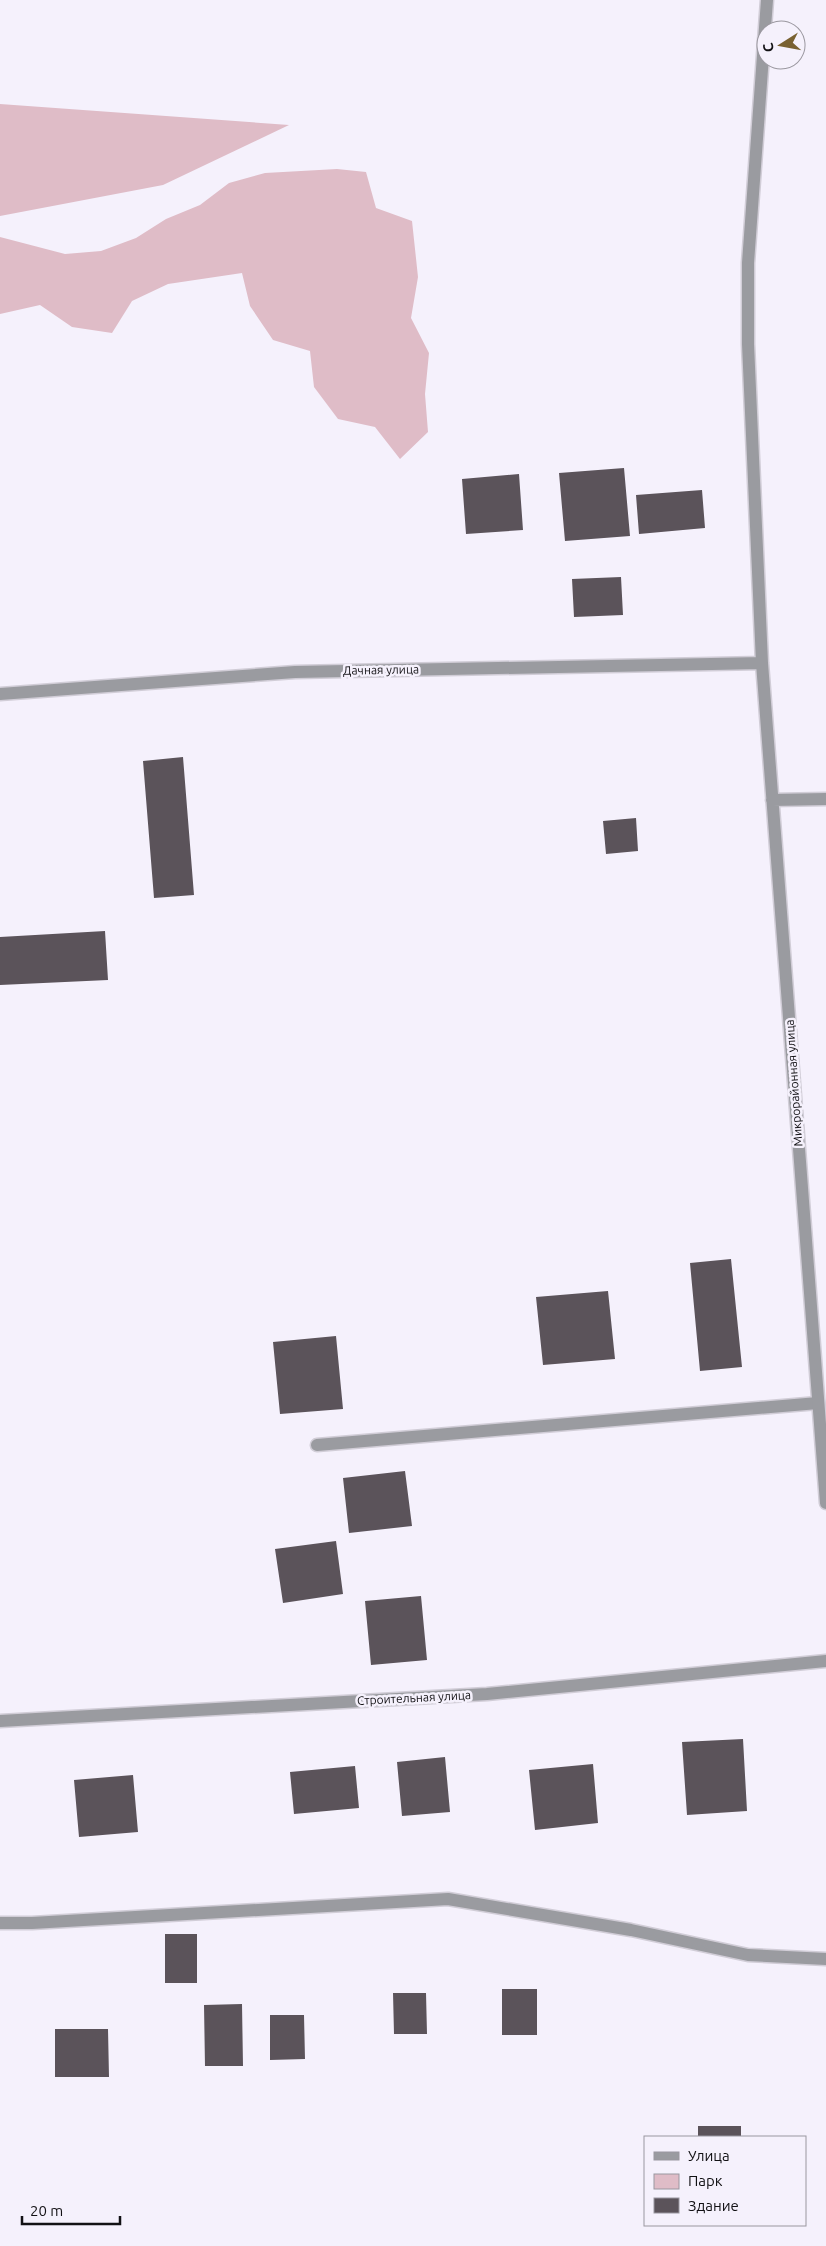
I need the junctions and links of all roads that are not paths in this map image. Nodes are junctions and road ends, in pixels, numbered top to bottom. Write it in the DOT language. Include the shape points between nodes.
graph roads {
  1 [pos="767,0"];
  2 [pos="762,663"];
  3 [pos="0,694"];
  4 [pos="772,800"];
  5 [pos="826,800"];
  6 [pos="818,1403"];
  7 [pos="317,1445"];
  8 [pos="825,1476"];
  9 [pos="826,1502"];
  10 [pos="826,1661"];
  11 [pos="0,1721"];
  12 [pos="0,1923"];
  13 [pos="826,1959"];
  1 -- 2 [label="street, Микрорайонная улица" via="748,263 748,344"];
  2 -- 3 [label="street, Дачная улица" via="295,672"];
  2 -- 4 [label="street, Микрорайонная улица"];
  4 -- 5 [label="street"];
  4 -- 6 [label="street, Микрорайонная улица"];
  6 -- 7 [label="street"];
  6 -- 8 [label="street, Микрорайонная улица"];
  8 -- 9 [label="street, Микрорайонная улица"];
  10 -- 11 [label="street, Строительная улица" via="487,1694"];
  12 -- 13 [label="street" via="448,1899 632,1930 748,1955"];
}
